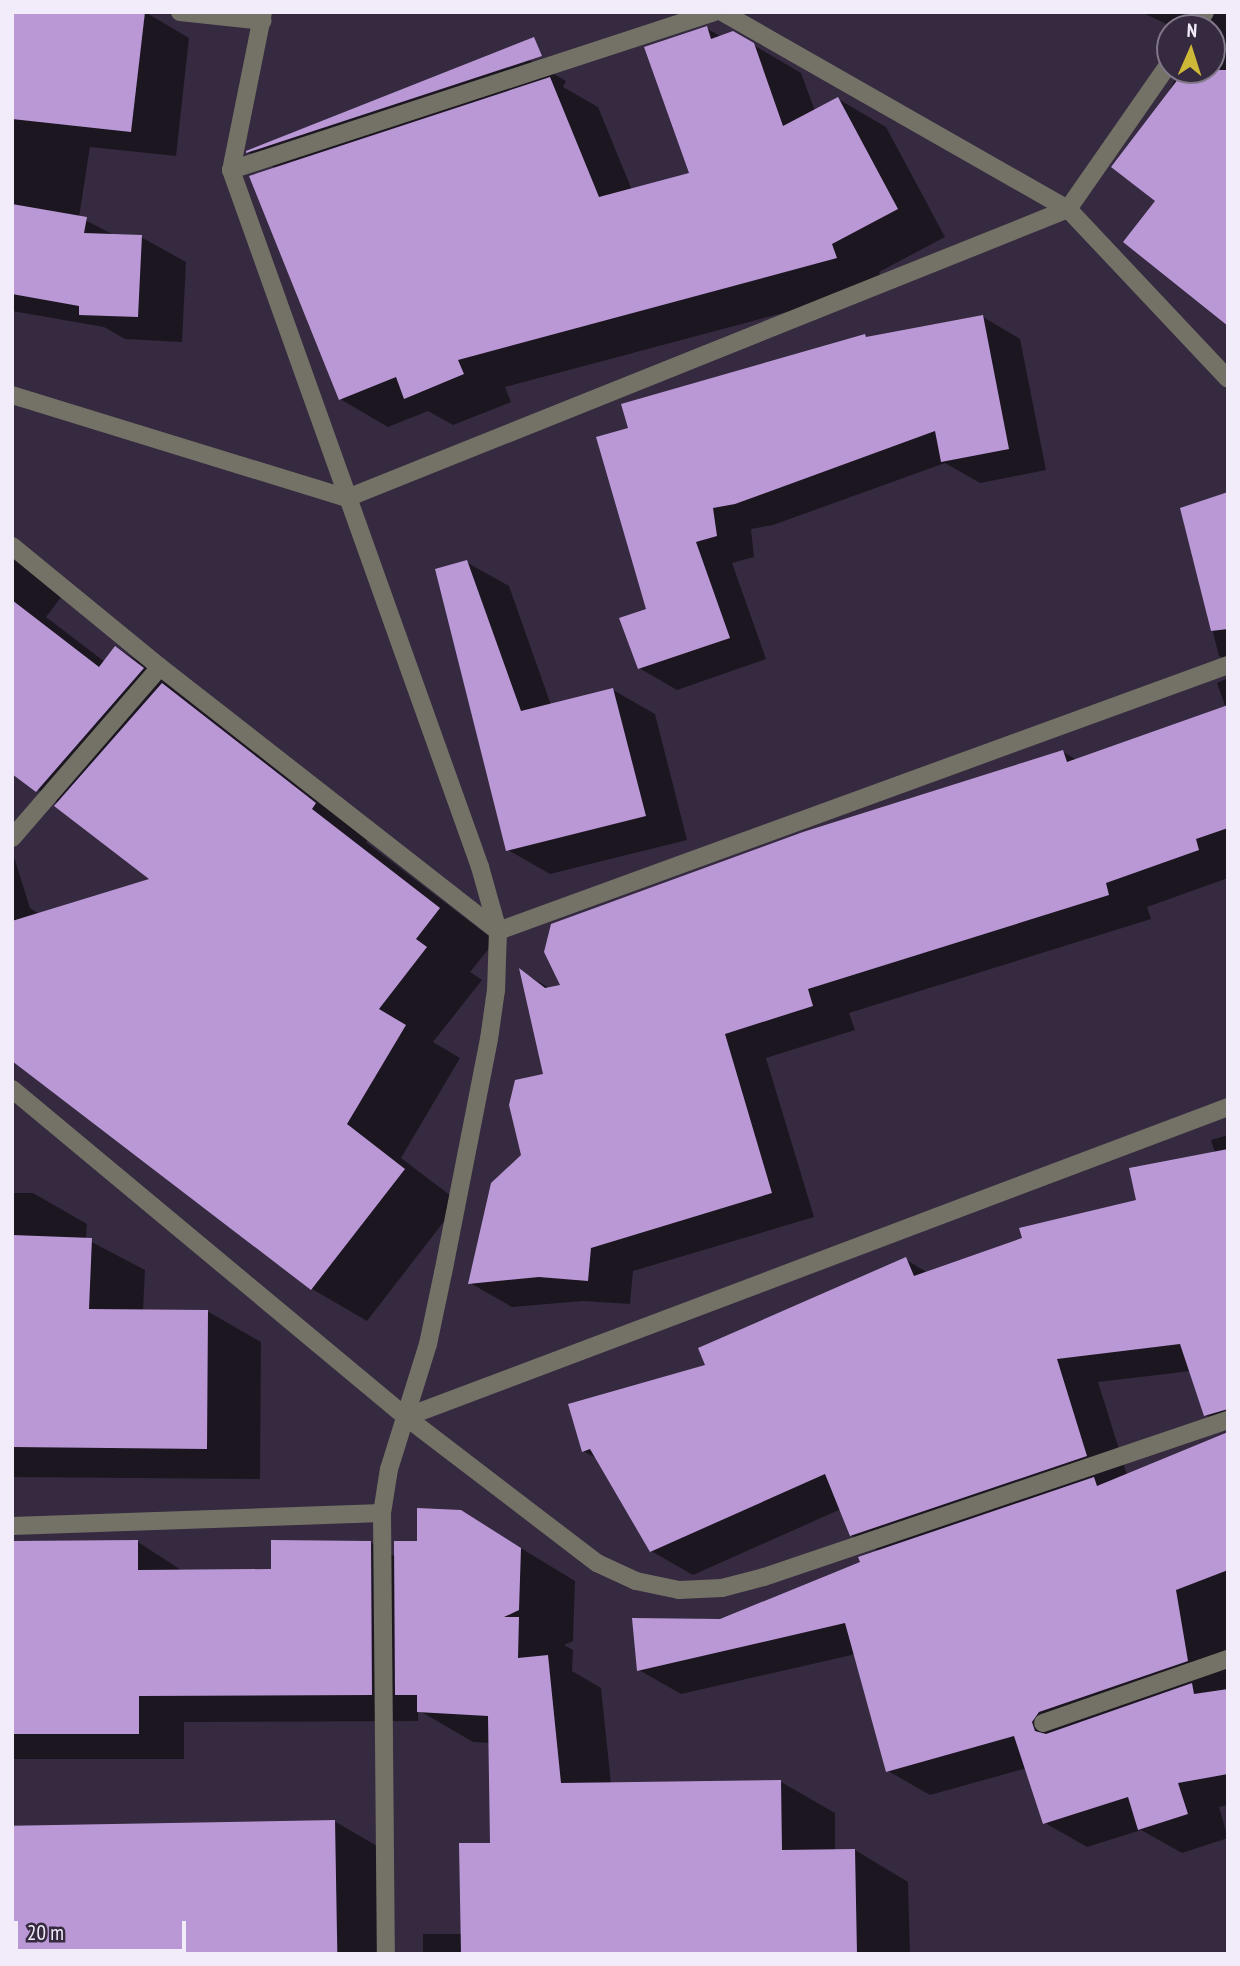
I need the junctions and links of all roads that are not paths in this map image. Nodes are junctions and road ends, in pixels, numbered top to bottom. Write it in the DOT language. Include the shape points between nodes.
graph roads {
  1 [pos="180,12"];
  2 [pos="714,12"];
  3 [pos="722,12"];
  4 [pos="263,17"];
  5 [pos="1156,82"];
  6 [pos="231,170"];
  7 [pos="1068,209"];
  8 [pos="1228,379"];
  9 [pos="12,395"];
  10 [pos="347,498"];
  11 [pos="12,546"];
  12 [pos="1228,665"];
  13 [pos="160,667"];
  14 [pos="12,838"];
  15 [pos="498,931"];
  16 [pos="12,1088"];
  17 [pos="1228,1107"];
  18 [pos="12,1110"];
  19 [pos="38,1110"];
  20 [pos="406,1417"];
  21 [pos="1228,1420"];
  22 [pos="382,1513"];
  23 [pos="12,1527"];
  24 [pos="1228,1659"];
  25 [pos="1043,1723"];
  26 [pos="386,1954"];
  1 -- 4 [label="street"];
  2 -- 6 [label="street"];
  3 -- 7 [label="street"];
  4 -- 6 [label="street"];
  5 -- 7 [label="street"];
  6 -- 10 [label="street"];
  7 -- 8 [label="street"];
  7 -- 10 [label="street"];
  9 -- 10 [label="street"];
  10 -- 15 [label="street" via="480,867"];
  11 -- 13 [label="street"];
  12 -- 15 [label="street"];
  13 -- 14 [label="street"];
  13 -- 15 [label="street"];
  15 -- 20 [label="street" via="489,1039 428,1344"];
  16 -- 19 [label="street"];
  17 -- 20 [label="street"];
  18 -- 19 [label="street"];
  19 -- 20 [label="street"];
  20 -- 21 [label="street" via="597,1563 636,1581 679,1590 722,1588 764,1577"];
  20 -- 22 [label="street" via="389,1469"];
  22 -- 23 [label="street"];
  22 -- 26 [label="street"];
  24 -- 25 [label="street"];
}
